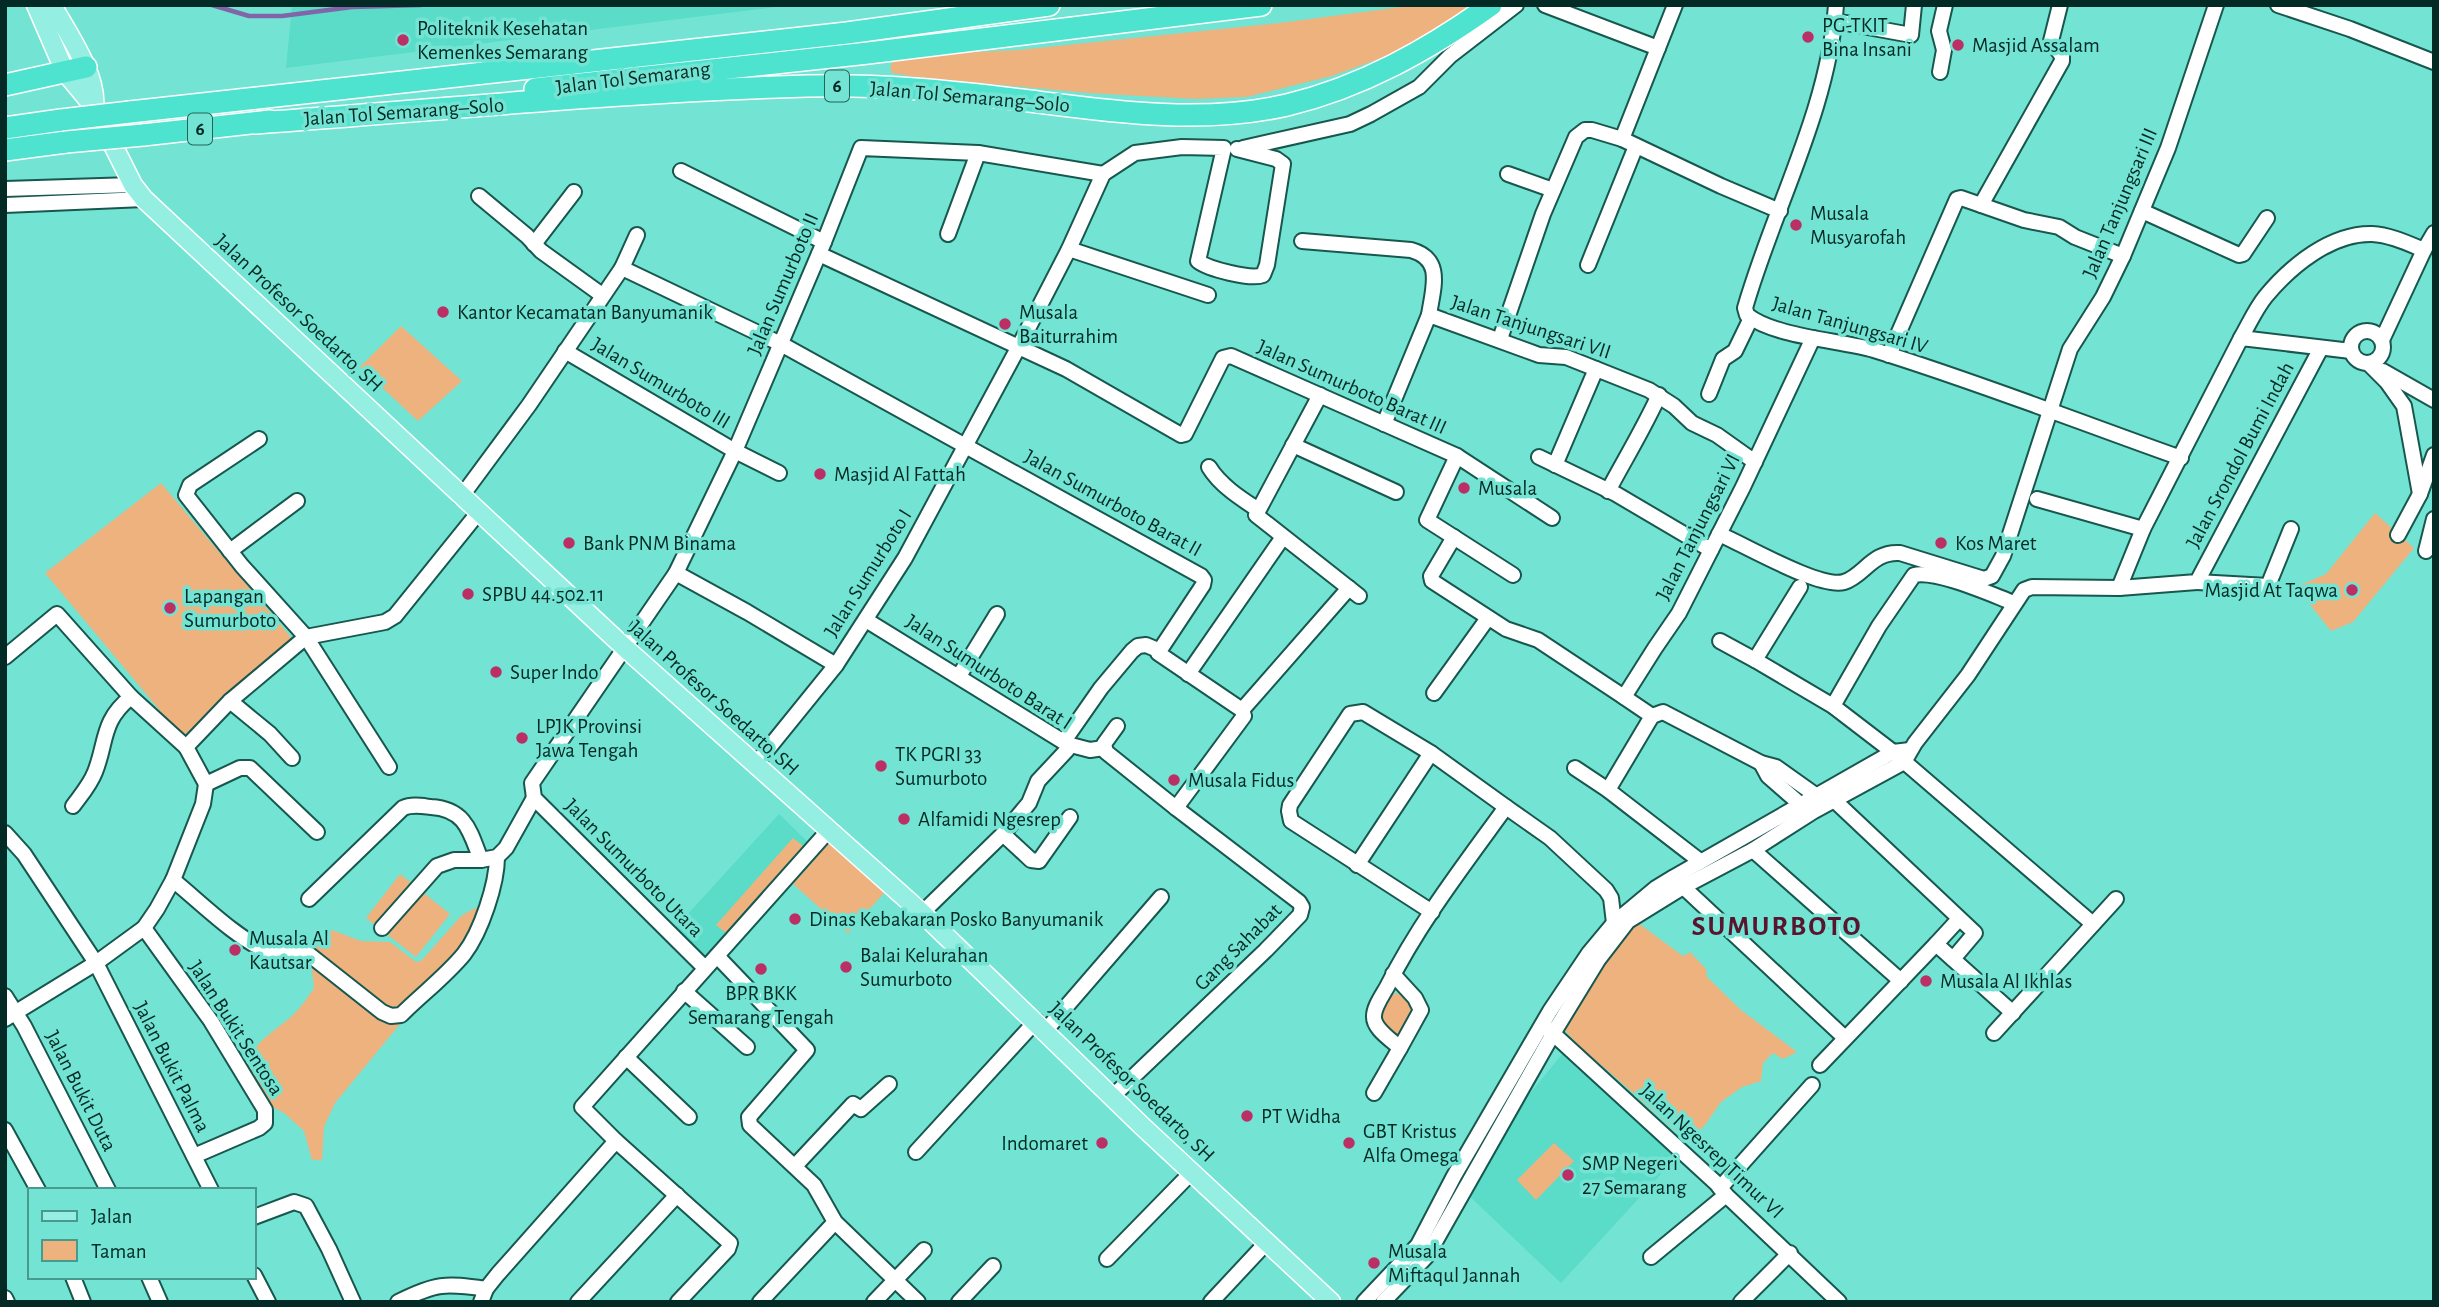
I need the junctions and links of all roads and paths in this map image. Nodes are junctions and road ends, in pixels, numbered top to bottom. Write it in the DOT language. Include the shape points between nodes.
graph roads {
  1 [pos="36,5"];
  2 [pos="52,5"];
  3 [pos="1049,5"];
  4 [pos="1261,5"];
  5 [pos="1491,5"];
  6 [pos="1516,5"];
  7 [pos="1545,5"];
  8 [pos="1675,5"];
  9 [pos="1836,5"];
  10 [pos="1914,5"];
  11 [pos="1945,5"];
  12 [pos="2060,5"];
  13 [pos="2216,5"];
  14 [pos="2278,5"];
  15 [pos="1030,7"];
  16 [pos="1835,21"];
  17 [pos="1658,48"];
  18 [pos="2434,62"];
  19 [pos="76,69"];
  20 [pos="1940,72"];
  21 [pos="5,85"];
  22 [pos="256,123"];
  23 [pos="5,128"];
  24 [pos="1622,139"];
  25 [pos="1636,146"];
  26 [pos="1231,148"];
  27 [pos="5,150"];
  28 [pos="978,153"];
  29 [pos="681,171"];
  30 [pos="1103,174"];
  31 [pos="1508,174"];
  32 [pos="5,189"];
  33 [pos="1553,190"];
  34 [pos="138,192"];
  35 [pos="574,192"];
  36 [pos="479,196"];
  37 [pos="5,205"];
  38 [pos="1981,205"];
  39 [pos="1780,211"];
  40 [pos="2142,211"];
  41 [pos="2267,218"];
  42 [pos="948,233"];
  43 [pos="2434,233"];
  44 [pos="636,235"];
  45 [pos="1302,242"];
  46 [pos="534,244"];
  47 [pos="822,248"];
  48 [pos="1069,249"];
  49 [pos="2424,250"];
  50 [pos="2123,256"];
  51 [pos="1588,265"];
  52 [pos="622,268"];
  53 [pos="602,295"];
  54 [pos="1208,295"];
  55 [pos="1429,315"];
  56 [pos="1751,318"];
  57 [pos="1813,338"];
  58 [pos="2241,338"];
  59 [pos="1500,339"];
  60 [pos="2382,340"];
  61 [pos="781,344"];
  62 [pos="1018,348"];
  63 [pos="2321,348"];
  64 [pos="565,351"];
  65 [pos="2351,351"];
  66 [pos="1889,355"];
  67 [pos="2372,361"];
  68 [pos="1596,369"];
  69 [pos="2434,389"];
  70 [pos="1709,394"];
  71 [pos="1658,395"];
  72 [pos="1320,396"];
  73 [pos="2434,400"];
  74 [pos="2051,413"];
  75 [pos="1384,424"];
  76 [pos="258,439"];
  77 [pos="966,445"];
  78 [pos="1293,445"];
  79 [pos="735,451"];
  80 [pos="1457,456"];
  81 [pos="2434,456"];
  82 [pos="1539,457"];
  83 [pos="2181,458"];
  84 [pos="1755,462"];
  85 [pos="1555,465"];
  86 [pos="1209,467"];
  87 [pos="779,473"];
  88 [pos="1608,491"];
  89 [pos="1396,492"];
  90 [pos="2420,494"];
  91 [pos="461,497"];
  92 [pos="2037,499"];
  93 [pos="298,501"];
  94 [pos="1258,509"];
  95 [pos="478,513"];
  96 [pos="1552,518"];
  97 [pos="2409,521"];
  98 [pos="2431,524"];
  99 [pos="2143,529"];
  100 [pos="2291,529"];
  101 [pos="1719,534"];
  102 [pos="2398,535"];
  103 [pos="1283,537"];
  104 [pos="1454,537"];
  105 [pos="1711,550"];
  106 [pos="230,551"];
  107 [pos="2426,551"];
  108 [pos="676,573"];
  109 [pos="1513,575"];
  110 [pos="2197,582"];
  111 [pos="1800,587"];
  112 [pos="2119,588"];
  113 [pos="2014,603"];
  114 [pos="997,614"];
  115 [pos="1488,618"];
  116 [pos="866,620"];
  117 [pos="306,637"];
  118 [pos="1720,641"];
  119 [pos="624,647"];
  120 [pos="1158,650"];
  121 [pos="5,657"];
  122 [pos="1755,660"];
  123 [pos="836,665"];
  124 [pos="1188,674"];
  125 [pos="959,676"];
  126 [pos="1434,693"];
  127 [pos="131,697"];
  128 [pos="1625,697"];
  129 [pos="230,701"];
  130 [pos="1833,706"];
  131 [pos="1242,710"];
  132 [pos="1652,716"];
  133 [pos="1117,726"];
  134 [pos="1066,743"];
  135 [pos="186,747"];
  136 [pos="1104,748"];
  137 [pos="1893,751"];
  138 [pos="1431,753"];
  139 [pos="1907,756"];
  140 [pos="292,758"];
  141 [pos="1761,763"];
  142 [pos="755,765"];
  143 [pos="389,767"];
  144 [pos="1576,768"];
  145 [pos="206,784"];
  146 [pos="1608,790"];
  147 [pos="534,798"];
  148 [pos="1826,800"];
  149 [pos="73,806"];
  150 [pos="1506,807"];
  151 [pos="1175,808"];
  152 [pos="1806,809"];
  153 [pos="1070,817"];
  154 [pos="829,831"];
  155 [pos="317,832"];
  156 [pos="5,833"];
  157 [pos="1003,834"];
  158 [pos="1753,850"];
  159 [pos="496,857"];
  160 [pos="481,860"];
  161 [pos="1700,861"];
  162 [pos="1357,865"];
  163 [pos="173,880"];
  164 [pos="1678,882"];
  165 [pos="1161,897"];
  166 [pos="309,899"];
  167 [pos="2116,899"];
  168 [pos="1432,912"];
  169 [pos="922,913"];
  170 [pos="1959,919"];
  171 [pos="1614,923"];
  172 [pos="2093,923"];
  173 [pos="144,928"];
  174 [pos="382,928"];
  175 [pos="1936,944"];
  176 [pos="717,956"];
  177 [pos="1593,957"];
  178 [pos="1953,959"];
  179 [pos="96,963"];
  180 [pos="705,968"];
  181 [pos="1393,974"];
  182 [pos="1900,981"];
  183 [pos="684,991"];
  184 [pos="5,996"];
  185 [pos="2013,1013"];
  186 [pos="11,1016"];
  187 [pos="1041,1026"];
  188 [pos="1548,1028"];
  189 [pos="1994,1034"];
  190 [pos="1845,1038"];
  191 [pos="747,1047"];
  192 [pos="1400,1048"];
  193 [pos="626,1057"];
  194 [pos="1820,1065"];
  195 [pos="889,1084"];
  196 [pos="1812,1084"];
  197 [pos="1374,1093"];
  198 [pos="1112,1096"];
  199 [pos="689,1118"];
  200 [pos="5,1130"];
  201 [pos="616,1141"];
  202 [pos="916,1152"];
  203 [pos="194,1156"];
  204 [pos="795,1166"];
  205 [pos="1192,1172"];
  206 [pos="37,1188"];
  207 [pos="107,1188"];
  208 [pos="210,1188"];
  209 [pos="1723,1191"];
  210 [pos="677,1195"];
  211 [pos="256,1216"];
  212 [pos="835,1222"];
  213 [pos="1267,1242"];
  214 [pos="924,1250"];
  215 [pos="1790,1253"];
  216 [pos="1651,1257"];
  217 [pos="1107,1259"];
  218 [pos="993,1266"];
  219 [pos="75,1279"];
  220 [pos="150,1279"];
  221 [pos="256,1279"];
  222 [pos="895,1280"];
  223 [pos="483,1295"];
  224 [pos="1372,1301"];
  225 [pos="83,1302"];
  226 [pos="160,1302"];
  227 [pos="268,1302"];
  228 [pos="353,1302"];
  229 [pos="398,1302"];
  230 [pos="578,1302"];
  231 [pos="678,1302"];
  232 [pos="760,1302"];
  233 [pos="874,1302"];
  234 [pos="918,1302"];
  235 [pos="959,1302"];
  236 [pos="1211,1302"];
  237 [pos="1331,1302"];
  238 [pos="1741,1302"];
  239 [pos="1839,1302"];
  1 -- 19 [label="main road"];
  2 -- 19 [label="main road"];
  3 -- 15 [label="highway, Jalan Tol Semarang / 6"];
  4 -- 22 [label="highway, Jalan Tol Semarang / 6"];
  5 -- 22 [label="highway, Jalan Tol Semarang–Solo / 6" via="1454,32 1371,77 1326,94 1241,112 1161,114 933,90 809,86"];
  6 -- 26 [label="street" via="1450,56 1419,87 1371,114 1349,124"];
  7 -- 17 [label="street"];
  8 -- 17 [label="street"];
  9 -- 16 [label="street, Jalan Tanjungsari IV"];
  10 -- 16 [label="street" via="1911,35"];
  11 -- 20 [label="street" via="1939,31 1944,50"];
  12 -- 38 [label="street" via="2051,42 2062,61"];
  13 -- 40 [label="street, Jalan Tanjungsari III"];
  14 -- 18 [label="street"];
  15 -- 23 [label="highway, Jalan Tol Semarang / 6, bridge" via="820,36"];
  16 -- 39 [label="street, Jalan Tanjungsari IV" via="1822,89"];
  17 -- 24 [label="street"];
  19 -- 21 [label="highway"];
  19 -- 34 [label="main road, Jalan Profesor Soedarto, SH"];
  22 -- 27 [label="highway, Jalan Tol Semarang / 6, bridge"];
  24 -- 25 [label="street"];
  24 -- 33 [label="street" via="1592,130 1580,133"];
  25 -- 39 [label="street"];
  25 -- 51 [label="street"];
  26 -- 26 [label="street" via="1198,261 1255,278 1263,275 1267,265 1283,166 1276,159"];
  26 -- 30 [label="street" via="1182,146 1135,153"];
  28 -- 30 [label="street, Jalan Sumurboto II"];
  28 -- 42 [label="street"];
  28 -- 47 [label="street, Jalan Sumurboto II" via="861,148"];
  29 -- 47 [label="street"];
  30 -- 48 [label="street, Jalan Sumurboto I"];
  31 -- 33 [label="street"];
  32 -- 34 [label="street"];
  33 -- 59 [label="street"];
  34 -- 37 [label="street"];
  34 -- 91 [label="main road, Jalan Profesor Soedarto, SH"];
  35 -- 46 [label="street"];
  36 -- 46 [label="street"];
  38 -- 50 [label="street" via="2059,227"];
  38 -- 66 [label="street" via="1961,198 1955,201"];
  39 -- 56 [label="street, Jalan Tanjungsari IV" via="1745,308"];
  40 -- 41 [label="street" via="2239,255"];
  40 -- 50 [label="street, Jalan Tanjungsari III"];
  43 -- 49 [label="street"];
  44 -- 52 [label="street, Jalan Sumurboto III"];
  45 -- 55 [label="street" via="1423,254 1433,269"];
  46 -- 53 [label="street"];
  47 -- 61 [label="street, Jalan Sumurboto II"];
  47 -- 62 [label="street"];
  48 -- 54 [label="street"];
  48 -- 62 [label="street, Jalan Sumurboto I"];
  49 -- 58 [label="street" via="2380,235 2339,239 2314,253 2265,297"];
  49 -- 60 [label="street"];
  50 -- 74 [label="street, Jalan Tanjungsari III" via="2070,349"];
  52 -- 53 [label="street, Jalan Sumurboto III"];
  52 -- 61 [label="street"];
  53 -- 64 [label="street, Jalan Sumurboto III"];
  55 -- 59 [label="street, Jalan Tanjungsari VII"];
  55 -- 75 [label="street, Jalan Tanjungsari VII"];
  56 -- 57 [label="street, Jalan Tanjungsari IV"];
  56 -- 70 [label="street" via="1735,351 1723,359"];
  57 -- 66 [label="street, Jalan Tanjungsari IV"];
  57 -- 84 [label="street, Jalan Tanjungsari VI"];
  58 -- 63 [label="street, Jalan Srondol Bumi Indah"];
  58 -- 83 [label="street"];
  59 -- 68 [label="street, Jalan Tanjungsari VII" via="1539,355 1560,355"];
  60 -- 65 [label="street" via="2369,330 2358,332"];
  60 -- 67 [label="street" via="2383,351"];
  61 -- 77 [label="street"];
  61 -- 79 [label="street, Jalan Sumurboto II"];
  62 -- 72 [label="street, Jalan Sumurboto Barat III" via="1084,378 1182,435 1227,356"];
  62 -- 77 [label="street, Jalan Sumurboto I"];
  63 -- 65 [label="street, Jalan Srondol Bumi Indah"];
  63 -- 110 [label="street, Jalan Srondol Bumi Indah"];
  64 -- 79 [label="street, Jalan Sumurboto III"];
  64 -- 91 [label="street, Jalan Sumurboto III"];
  65 -- 67 [label="street, Jalan Srondol Bumi Indah" via="2357,360"];
  66 -- 74 [label="street, Jalan Tanjungsari IV"];
  67 -- 69 [label="street, Jalan Srondol Bumi Indah"];
  67 -- 73 [label="street, Jalan Srondol Bumi Indah"];
  67 -- 90 [label="street, Jalan Srondol Bumi Indah" via="2404,406"];
  68 -- 71 [label="street, Jalan Tanjungsari VII"];
  68 -- 85 [label="street"];
  71 -- 84 [label="street, Jalan Tanjungsari VII" via="1692,423"];
  71 -- 88 [label="street"];
  72 -- 75 [label="street, Jalan Sumurboto Barat III"];
  72 -- 78 [label="street"];
  74 -- 83 [label="street"];
  74 -- 101 [label="street, Jalan Tanjungsari III" via="2003,556 1989,578 1892,553 1863,567 1848,581 1834,582 1795,570"];
  75 -- 80 [label="street, Jalan Sumurboto Barat III"];
  76 -- 106 [label="street" via="186,490"];
  77 -- 116 [label="street, Jalan Sumurboto I"];
  77 -- 120 [label="street, Jalan Sumurboto Barat II" via="1202,576 1203,585"];
  78 -- 89 [label="street"];
  78 -- 94 [label="street"];
  79 -- 87 [label="street, Jalan Sumurboto III"];
  79 -- 108 [label="street, Jalan Sumurboto II"];
  80 -- 96 [label="street, Jalan Sumurboto Barat III"];
  80 -- 104 [label="street" via="1427,520"];
  81 -- 90 [label="street"];
  82 -- 85 [label="street"];
  83 -- 99 [label="street"];
  84 -- 101 [label="street, Jalan Tanjungsari VI"];
  85 -- 88 [label="street"];
  86 -- 94 [label="street" via="1226,487"];
  88 -- 105 [label="street"];
  90 -- 97 [label="street"];
  91 -- 95 [label="main road, Jalan Profesor Soedarto, SH"];
  92 -- 99 [label="street"];
  93 -- 106 [label="street"];
  94 -- 103 [label="street" via="1258,517"];
  95 -- 117 [label="street" via="395,616 385,622"];
  95 -- 119 [label="main road, Jalan Profesor Soedarto, SH"];
  97 -- 98 [label="street"];
  97 -- 102 [label="street"];
  98 -- 107 [label="street"];
  99 -- 112 [label="street"];
  100 -- 110 [label="street, Jalan Srondol Bumi Indah" via="2268,586"];
  101 -- 105 [label="street, Jalan Tanjungsari VI"];
  103 -- 124 [label="street"];
  103 -- 131 [label="street" via="1354,592"];
  104 -- 109 [label="street"];
  104 -- 115 [label="street" via="1432,581"];
  105 -- 128 [label="street, Jalan Tanjungsari VI" via="1679,614"];
  106 -- 117 [label="street"];
  108 -- 119 [label="street, Jalan Sumurboto II"];
  108 -- 123 [label="street"];
  110 -- 112 [label="street, Jalan Srondol Bumi Indah"];
  111 -- 122 [label="street"];
  112 -- 113 [label="street, Jalan Srondol Bumi Indah" via="2032,587"];
  113 -- 130 [label="street" via="1951,580 1914,575"];
  113 -- 139 [label="street, Jalan Srondol Bumi Indah" via="1968,675"];
  114 -- 125 [label="street"];
  115 -- 126 [label="street"];
  115 -- 128 [label="street" via="1538,640"];
  116 -- 123 [label="street, Jalan Sumurboto I"];
  116 -- 125 [label="street, Jalan Sumurboto Barat I"];
  117 -- 129 [label="street"];
  117 -- 143 [label="street"];
  118 -- 122 [label="street"];
  119 -- 142 [label="main road, Jalan Profesor Soedarto, SH"];
  119 -- 147 [label="street, Jalan Sumurboto Utara" via="532,783"];
  120 -- 124 [label="street"];
  120 -- 134 [label="street" via="1146,645 1132,651 1101,688"];
  121 -- 127 [label="street" via="57,614"];
  122 -- 130 [label="street"];
  123 -- 142 [label="street, Jalan Sumurboto I"];
  124 -- 131 [label="street"];
  125 -- 134 [label="street, Jalan Sumurboto Barat I"];
  127 -- 135 [label="street"];
  127 -- 149 [label="street" via="106,728 96,771"];
  128 -- 132 [label="street"];
  129 -- 135 [label="street"];
  129 -- 140 [label="street"];
  130 -- 137 [label="street"];
  131 -- 151 [label="street" via="1243,719"];
  132 -- 141 [label="street" via="1667,713"];
  132 -- 146 [label="street"];
  133 -- 136 [label="street"];
  134 -- 136 [label="street" via="1090,750"];
  134 -- 157 [label="street, Jalan Sumurboto Barat I" via="1066,750"];
  135 -- 145 [label="street"];
  136 -- 151 [label="street, Gang Sahabat"];
  137 -- 139 [label="street"];
  137 -- 148 [label="street, Jalan Srondol Bumi Indah"];
  138 -- 150 [label="street"];
  138 -- 162 [label="street"];
  138 -- 162 [label="street" via="1363,712 1350,714 1289,811 1292,821"];
  139 -- 148 [label="street, Jalan Srondol Bumi Indah"];
  139 -- 172 [label="street"];
  141 -- 148 [label="street" via="1776,767"];
  141 -- 152 [label="street" via="1768,776"];
  142 -- 154 [label="main road, Jalan Profesor Soedarto, SH"];
  144 -- 146 [label="street"];
  145 -- 155 [label="street" via="250,768"];
  145 -- 163 [label="street" via="197,822"];
  146 -- 161 [label="street"];
  147 -- 159 [label="street, Jalan Sumurboto Utara" via="506,848"];
  147 -- 180 [label="street, Jalan Sumurboto Utara"];
  148 -- 152 [label="street, Jalan Srondol Bumi Indah"];
  148 -- 170 [label="street"];
  150 -- 168 [label="street"];
  150 -- 171 [label="street" via="1550,838 1606,890"];
  151 -- 198 [label="street, Gang Sahabat" via="1302,907 1300,915 1257,960"];
  152 -- 158 [label="street, Jalan Srondol Bumi Indah"];
  152 -- 161 [label="street, Jalan Srondol Bumi Indah"];
  153 -- 157 [label="street" via="1039,861 1031,860"];
  154 -- 169 [label="main road, Jalan Profesor Soedarto, SH"];
  154 -- 176 [label="street"];
  156 -- 179 [label="street, Jalan Bukit Palma" via="24,854"];
  157 -- 169 [label="street, Jalan Sumurboto Barat I"];
  158 -- 164 [label="street, Jalan Srondol Bumi Indah"];
  158 -- 182 [label="street"];
  159 -- 160 [label="street"];
  159 -- 163 [label="street" via="494,883 464,954 401,1015 391,1016 306,952 269,952 246,938"];
  160 -- 166 [label="street" via="462,819 443,807 410,805"];
  160 -- 174 [label="street" via="454,860 437,866"];
  161 -- 164 [label="street, Jalan Srondol Bumi Indah"];
  162 -- 168 [label="street"];
  163 -- 173 [label="street"];
  164 -- 171 [label="street, Jalan Srondol Bumi Indah" via="1656,888"];
  164 -- 177 [label="street, Jalan Srondol Bumi Indah" via="1631,918"];
  164 -- 190 [label="street"];
  165 -- 187 [label="street"];
  167 -- 172 [label="street"];
  168 -- 181 [label="street"];
  169 -- 187 [label="main road, Jalan Profesor Soedarto, SH"];
  170 -- 175 [label="street"];
  170 -- 178 [label="street" via="1976,935"];
  171 -- 177 [label="street, Jalan Srondol Bumi Indah"];
  172 -- 185 [label="street"];
  173 -- 179 [label="street"];
  173 -- 203 [label="street, Jalan Bukit Sentosa" via="226,1042 267,1117 259,1128"];
  175 -- 178 [label="street"];
  175 -- 182 [label="street"];
  176 -- 180 [label="street"];
  176 -- 204 [label="street" via="807,1050 748,1121"];
  177 -- 188 [label="street, Jalan Srondol Bumi Indah"];
  178 -- 185 [label="street"];
  179 -- 186 [label="street"];
  179 -- 203 [label="street, Jalan Bukit Palma"];
  180 -- 183 [label="street"];
  181 -- 192 [label="street" via="1374,1020"];
  181 -- 192 [label="street" via="1421,1010"];
  182 -- 190 [label="street"];
  183 -- 191 [label="street"];
  183 -- 193 [label="street"];
  184 -- 186 [label="street, Jalan Bukit Duta"];
  185 -- 189 [label="street"];
  186 -- 207 [label="street, Jalan Bukit Duta"];
  187 -- 198 [label="main road, Jalan Profesor Soedarto, SH"];
  187 -- 202 [label="street"];
  188 -- 209 [label="street, Jalan Ngesrep Timur VI"];
  188 -- 224 [label="street, Jalan Srondol Bumi Indah" via="1435,1230"];
  190 -- 194 [label="street"];
  192 -- 197 [label="street"];
  193 -- 199 [label="street"];
  193 -- 201 [label="street" via="582,1107"];
  195 -- 204 [label="street" via="861,1109 853,1104"];
  196 -- 209 [label="street"];
  198 -- 205 [label="main road, Jalan Profesor Soedarto, SH"];
  200 -- 206 [label="street"];
  201 -- 210 [label="street"];
  201 -- 223 [label="street" via="544,1219"];
  203 -- 208 [label="street, Jalan Bukit Palma"];
  204 -- 212 [label="street" via="814,1185"];
  205 -- 213 [label="main road, Jalan Profesor Soedarto, SH"];
  205 -- 217 [label="street"];
  209 -- 215 [label="street, Jalan Ngesrep Timur VI"];
  209 -- 216 [label="street"];
  210 -- 230 [label="street"];
  210 -- 231 [label="street" via="730,1243"];
  211 -- 228 [label="street" via="294,1202 306,1206"];
  212 -- 222 [label="street"];
  212 -- 232 [label="street"];
  213 -- 236 [label="street"];
  213 -- 237 [label="main road, Jalan Profesor Soedarto, SH"];
  214 -- 222 [label="street"];
  215 -- 238 [label="street"];
  215 -- 239 [label="street, Jalan Ngesrep Timur VI"];
  218 -- 235 [label="street"];
  219 -- 225 [label="street"];
  220 -- 226 [label="street"];
  221 -- 227 [label="street"];
  222 -- 233 [label="street"];
  222 -- 234 [label="street"];
  223 -- 229 [label="street" via="439,1284"];
}
